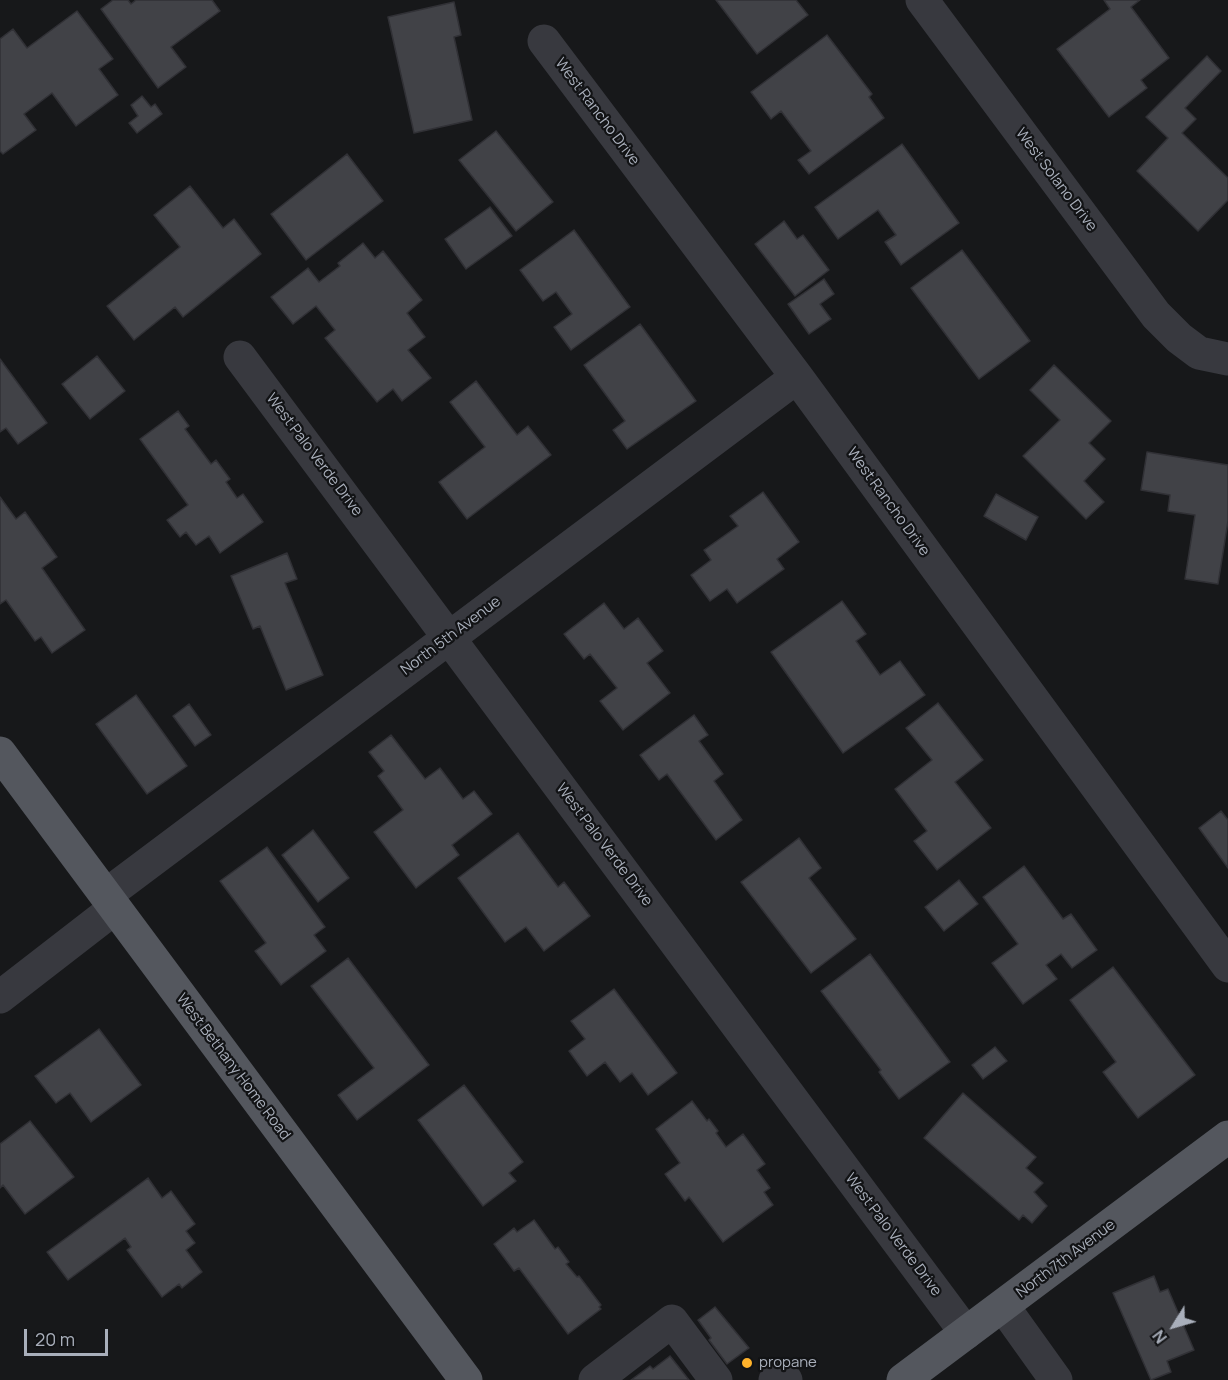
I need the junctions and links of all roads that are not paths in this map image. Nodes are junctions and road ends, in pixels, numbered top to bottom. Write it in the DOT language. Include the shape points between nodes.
graph roads {
  1 [pos="922,0"];
  2 [pos="544,40"];
  3 [pos="1213,356"];
  4 [pos="240,357"];
  5 [pos="797,377"];
  6 [pos="450,637"];
  7 [pos="0,753"];
  8 [pos="110,902"];
  9 [pos="1228,966"];
  10 [pos="0,997"];
  11 [pos="1228,1137"];
  12 [pos="1003,1306"];
  13 [pos="966,1333"];
  14 [pos="466,1380"];
  15 [pos="595,1380"];
  16 [pos="716,1380"];
  17 [pos="774,1380"];
  18 [pos="786,1380"];
  19 [pos="903,1380"];
  20 [pos="1056,1380"];
  1 -- 3 [label="street, West Solano Drive" via="1156,315 1179,338"];
  2 -- 5 [label="street, West Rancho Drive"];
  4 -- 6 [label="street, West Palo Verde Drive"];
  5 -- 6 [label="street, North 5th Avenue"];
  5 -- 9 [label="street, West Rancho Drive"];
  6 -- 8 [label="street, North 5th Avenue"];
  6 -- 13 [label="street, West Palo Verde Drive"];
  7 -- 8 [label="main road, West Bethany Home Road"];
  8 -- 10 [label="street, North 5th Avenue"];
  8 -- 14 [label="main road, West Bethany Home Road"];
  11 -- 12 [label="main road, North 7th Avenue"];
  12 -- 13 [label="main road, North 7th Avenue"];
  12 -- 20 [label="street"];
  13 -- 19 [label="main road, North 7th Avenue"];
  15 -- 16 [label="street" via="672,1321"];
  17 -- 18 [label="street" via="782,1374"];
}
